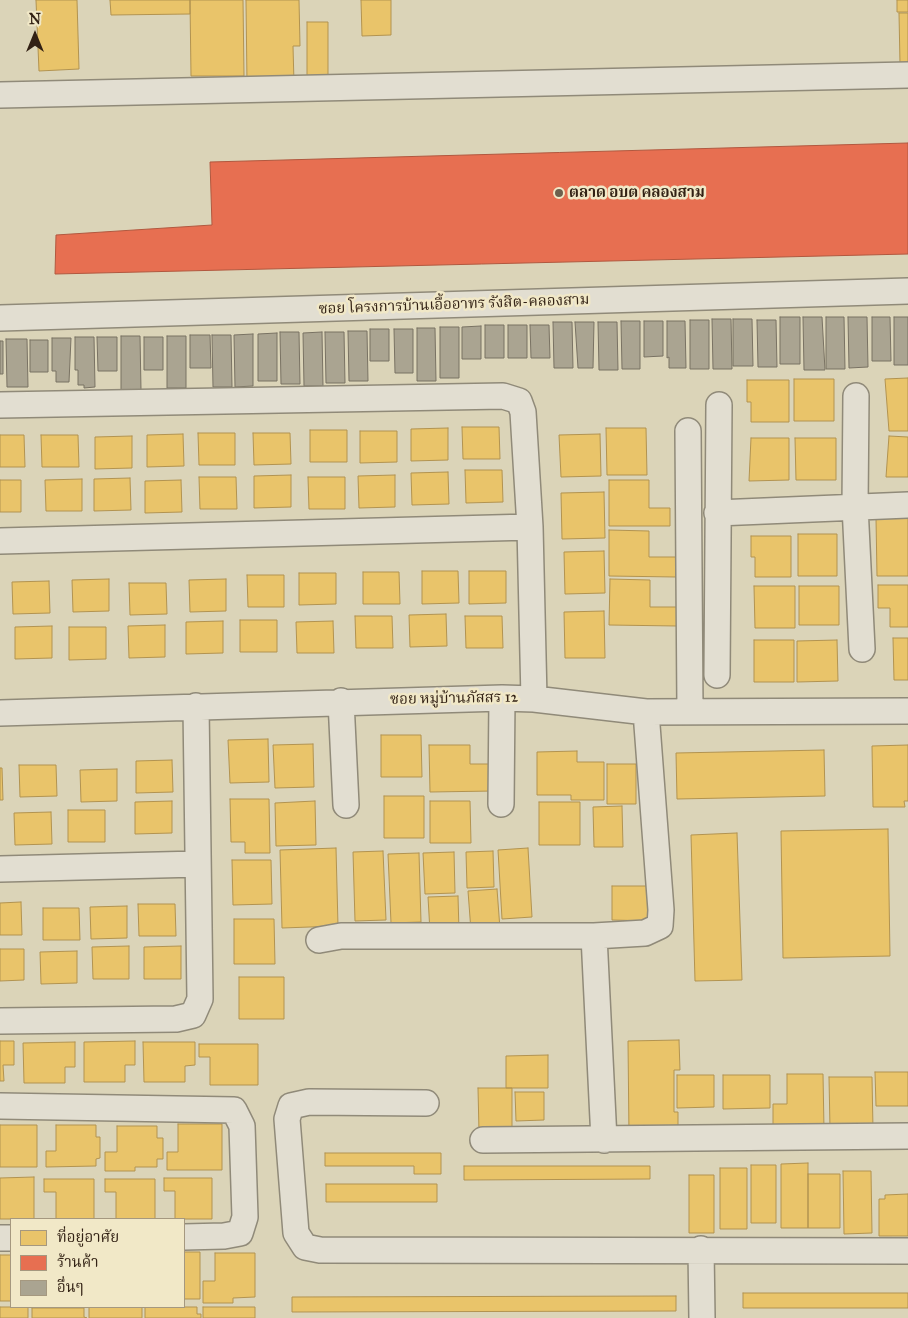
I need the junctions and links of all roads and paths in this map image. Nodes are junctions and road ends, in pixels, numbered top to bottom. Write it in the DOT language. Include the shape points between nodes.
graph roads {
  1 [pos="908,75"];
  2 [pos="0,95"];
  3 [pos="908,291"];
  4 [pos="0,318"];
  5 [pos="856,396"];
  6 [pos="0,405"];
  7 [pos="719,405"];
  8 [pos="688,431"];
  9 [pos="908,505"];
  10 [pos="855,506"];
  11 [pos="717,513"];
  12 [pos="530,527"];
  13 [pos="0,541"];
  14 [pos="862,649"];
  15 [pos="717,675"];
  16 [pos="502,698"];
  17 [pos="534,699"];
  18 [pos="341,701"];
  19 [pos="196,706"];
  20 [pos="690,711"];
  21 [pos="908,711"];
  22 [pos="646,712"];
  23 [pos="0,713"];
  24 [pos="501,804"];
  25 [pos="346,805"];
  26 [pos="198,864"];
  27 [pos="0,869"];
  28 [pos="594,936"];
  29 [pos="319,940"];
  30 [pos="0,1021"];
  31 [pos="426,1103"];
  32 [pos="0,1106"];
  33 [pos="908,1136"];
  34 [pos="482,1140"];
  35 [pos="604,1140"];
  36 [pos="185,1237"];
  37 [pos="701,1249"];
  38 [pos="908,1251"];
  39 [pos="702,1318"];
  1 -- 2 [label="street"];
  3 -- 4 [label="street, ซอย โครงการบ้านเอื้ออาทร รังสิต-คลองสาม"];
  5 -- 10 [label="street"];
  6 -- 12 [label="street" via="503,396 519,401 523,412"];
  7 -- 11 [label="street"];
  8 -- 20 [label="street"];
  9 -- 10 [label="street"];
  10 -- 11 [label="street"];
  10 -- 14 [label="street"];
  11 -- 15 [label="street"];
  12 -- 13 [label="street"];
  12 -- 17 [label="street"];
  16 -- 17 [label="street, ซอย หมู่บ้านภัสสร 12"];
  16 -- 18 [label="street, ซอย หมู่บ้านภัสสร 12"];
  16 -- 24 [label="street"];
  17 -- 22 [label="street, ซอย หมู่บ้านภัสสร 12"];
  18 -- 19 [label="street, ซอย หมู่บ้านภัสสร 12"];
  18 -- 25 [label="street"];
  19 -- 23 [label="street, ซอย หมู่บ้านภัสสร 12"];
  19 -- 26 [label="street"];
  20 -- 21 [label="street, ซอย หมู่บ้านภัสสร 12"];
  20 -- 22 [label="street, ซอย หมู่บ้านภัสสร 12"];
  22 -- 28 [label="street" via="660,926 645,933"];
  26 -- 27 [label="street"];
  26 -- 30 [label="street" via="200,999 193,1015 176,1019"];
  28 -- 29 [label="street" via="341,936"];
  28 -- 35 [label="street"];
  31 -- 37 [label="street" via="309,1102 291,1106 287,1119 296,1233 304,1247 320,1250"];
  32 -- 36 [label="street" via="234,1110 242,1126 245,1217 240,1233"];
  33 -- 35 [label="street"];
  34 -- 35 [label="street"];
  37 -- 38 [label="street"];
  37 -- 39 [label="street"];
}
